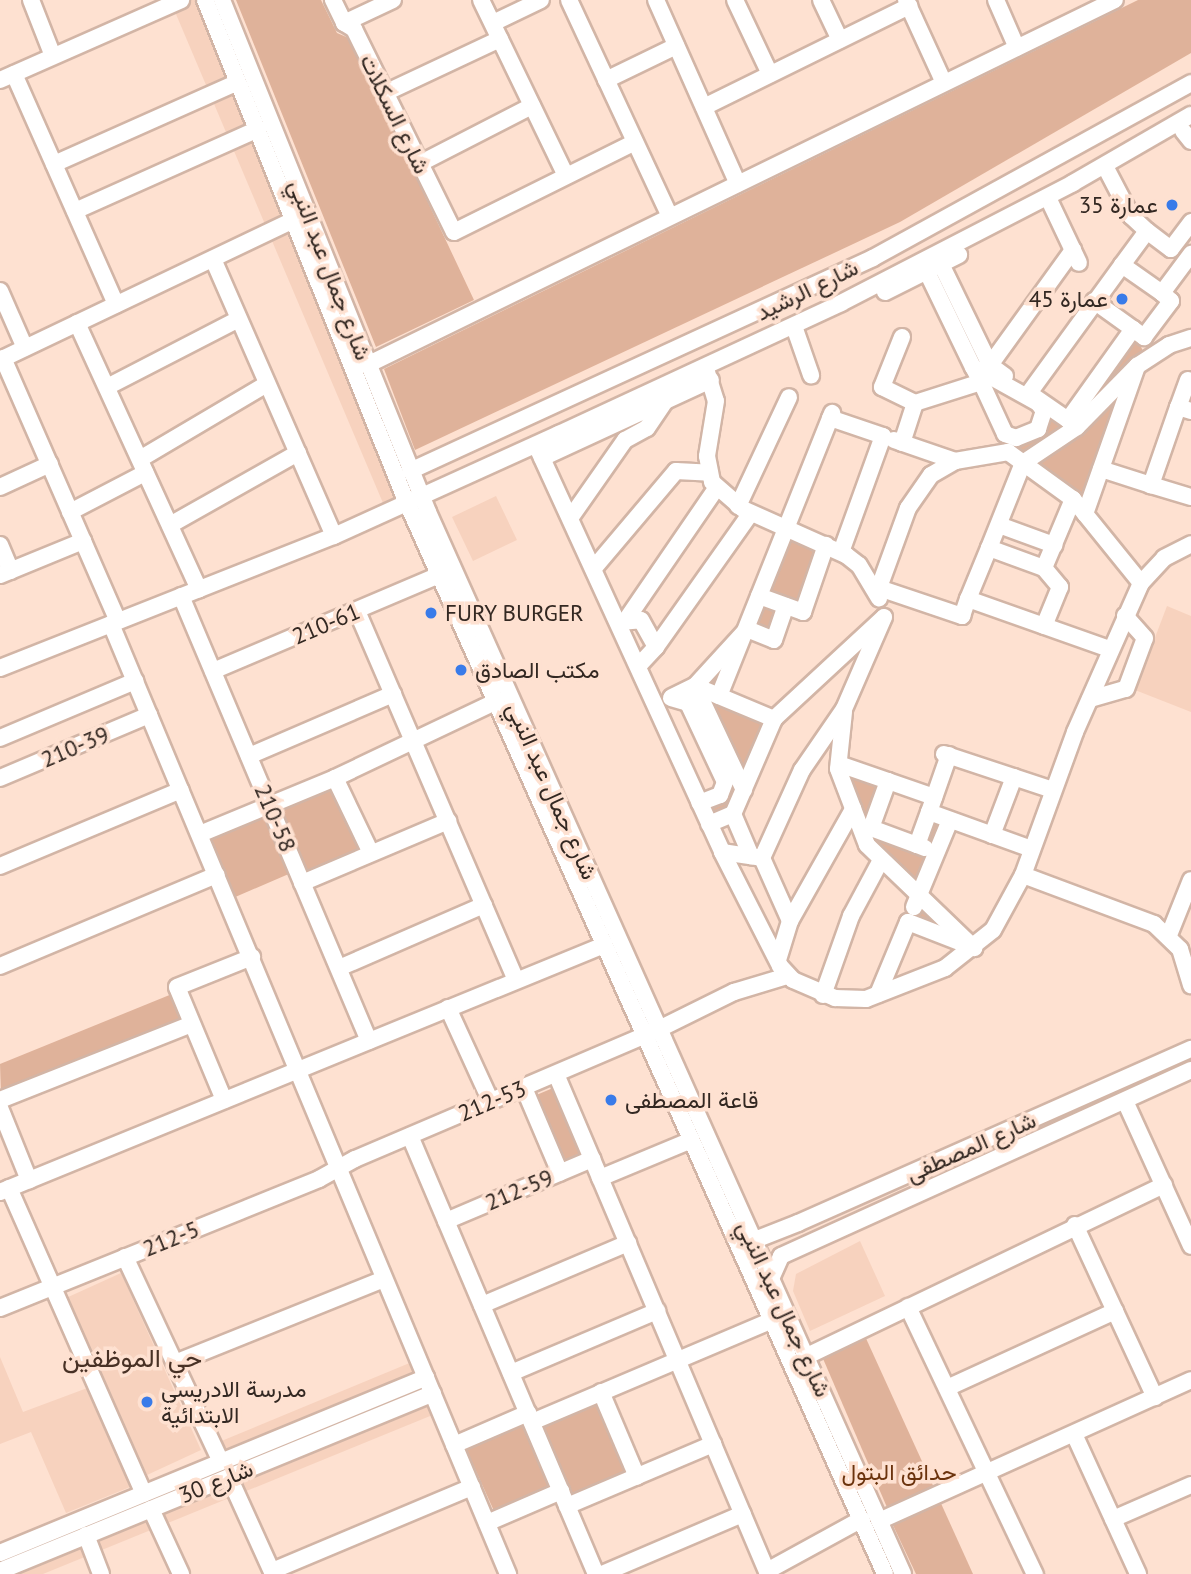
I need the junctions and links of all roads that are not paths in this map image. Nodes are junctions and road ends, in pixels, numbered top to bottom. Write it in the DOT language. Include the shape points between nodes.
graph roads {
  1 [pos="31,0"];
  2 [pos="180,0"];
  3 [pos="205,0"];
  4 [pos="222,0"];
  5 [pos="333,0"];
  6 [pos="393,0"];
  7 [pos="481,0"];
  8 [pos="541,0"];
  9 [pos="569,0"];
  10 [pos="656,0"];
  11 [pos="735,0"];
  12 [pos="821,0"];
  13 [pos="996,0"];
  14 [pos="1115,0"];
  15 [pos="908,3"];
  16 [pos="344,23"];
  17 [pos="492,23"];
  18 [pos="500,39"];
  19 [pos="840,40"];
  20 [pos="676,46"];
  21 [pos="1017,48"];
  22 [pos="53,57"];
  23 [pos="770,74"];
  24 [pos="7,77"];
  25 [pos="606,80"];
  26 [pos="239,82"];
  27 [pos="944,83"];
  28 [pos="1191,83"];
  29 [pos="385,93"];
  30 [pos="532,106"];
  31 [pos="704,107"];
  32 [pos="1191,115"];
  33 [pos="258,130"];
  34 [pos="1188,133"];
  35 [pos="635,142"];
  36 [pos="54,164"];
  37 [pos="419,164"];
  38 [pos="1108,172"];
  39 [pos="566,176"];
  40 [pos="738,184"];
  41 [pos="1051,204"];
  42 [pos="75,211"];
  43 [pos="670,217"];
  44 [pos="295,219"];
  45 [pos="1191,222"];
  46 [pos="1147,231"];
  47 [pos="1191,254"];
  48 [pos="213,259"];
  49 [pos="1122,265"];
  50 [pos="934,268"];
  51 [pos="0,291"];
  52 [pos="1161,293"];
  53 [pos="1094,301"];
  54 [pos="116,304"];
  55 [pos="239,319"];
  56 [pos="77,323"];
  57 [pos="1133,330"];
  58 [pos="796,332"];
  59 [pos="902,337"];
  60 [pos="1191,338"];
  61 [pos="25,348"];
  62 [pos="1,359"];
  63 [pos="1142,363"];
  64 [pos="367,365"];
  65 [pos="990,366"];
  66 [pos="973,367"];
  67 [pos="811,375"];
  68 [pos="709,376"];
  69 [pos="1190,377"];
  70 [pos="981,382"];
  71 [pos="268,384"];
  72 [pos="107,387"];
  73 [pos="1029,393"];
  74 [pos="789,397"];
  75 [pos="666,399"];
  76 [pos="915,403"];
  77 [pos="548,409"];
  78 [pos="1185,409"];
  79 [pos="524,420"];
  80 [pos="1073,424"];
  81 [pos="559,434"];
  82 [pos="883,436"];
  83 [pos="902,443"];
  84 [pos="1010,444"];
  85 [pos="537,450"];
  86 [pos="298,453"];
  87 [pos="955,461"];
  88 [pos="426,463"];
  89 [pos="1023,463"];
  90 [pos="50,464"];
  91 [pos="142,466"];
  92 [pos="1101,469"];
  93 [pos="410,471"];
  94 [pos="713,480"];
  95 [pos="1151,485"];
  96 [pos="0,487"];
  97 [pos="437,489"];
  98 [pos="1191,497"];
  99 [pos="1073,499"];
  100 [pos="414,500"];
  101 [pos="745,509"];
  102 [pos="70,512"];
  103 [pos="1085,514"];
  104 [pos="571,517"];
  105 [pos="170,525"];
  106 [pos="999,525"];
  107 [pos="786,528"];
  108 [pos="334,536"];
  109 [pos="83,541"];
  110 [pos="1191,544"];
  111 [pos="0,545"];
  112 [pos="826,545"];
  113 [pos="1054,545"];
  114 [pos="989,548"];
  115 [pos="841,552"];
  116 [pos="594,568"];
  117 [pos="1044,568"];
  118 [pos="6,573"];
  119 [pos="439,575"];
  120 [pos="1141,583"];
  121 [pos="199,589"];
  122 [pos="878,590"];
  123 [pos="181,596"];
  124 [pos="760,596"];
  125 [pos="968,599"];
  126 [pos="786,606"];
  127 [pos="357,611"];
  128 [pos="1125,615"];
  129 [pos="884,617"];
  130 [pos="622,621"];
  131 [pos="115,623"];
  132 [pos="1044,626"];
  133 [pos="747,629"];
  134 [pos="656,648"];
  135 [pos="1109,649"];
  136 [pos="638,666"];
  137 [pos="0,668"];
  138 [pos="213,671"];
  139 [pos="135,681"];
  140 [pos="695,686"];
  141 [pos="393,694"];
  142 [pos="672,696"];
  143 [pos="719,696"];
  144 [pos="1090,699"];
  145 [pos="495,702"];
  146 [pos="656,707"];
  147 [pos="844,709"];
  148 [pos="149,715"];
  149 [pos="774,719"];
  150 [pos="0,738"];
  151 [pos="413,740"];
  152 [pos="249,756"];
  153 [pos="839,764"];
  154 [pos="1014,777"];
  155 [pos="0,778"];
  156 [pos="335,778"];
  157 [pos="888,781"];
  158 [pos="181,790"];
  159 [pos="744,790"];
  160 [pos="1053,790"];
  161 [pos="699,803"];
  162 [pos="270,805"];
  163 [pos="931,805"];
  164 [pos="853,808"];
  165 [pos="733,814"];
  166 [pos="950,820"];
  167 [pos="448,821"];
  168 [pos="709,824"];
  169 [pos="200,834"];
  170 [pos="868,835"];
  171 [pos="992,835"];
  172 [pos="917,845"];
  173 [pos="1032,849"];
  174 [pos="722,852"];
  175 [pos="937,852"];
  176 [pos="371,853"];
  177 [pos="757,857"];
  178 [pos="881,860"];
  179 [pos="0,866"];
  180 [pos="217,875"];
  181 [pos="1023,875"];
  182 [pos="302,883"];
  183 [pos="1190,887"];
  184 [pos="918,899"];
  185 [pos="484,905"];
  186 [pos="790,920"];
  187 [pos="908,922"];
  188 [pos="1169,935"];
  189 [pos="604,944"];
  190 [pos="974,948"];
  191 [pos="252,957"];
  192 [pos="778,960"];
  193 [pos="0,966"];
  194 [pos="339,968"];
  195 [pos="787,976"];
  196 [pos="516,980"];
  197 [pos="1191,985"];
  198 [pos="878,994"];
  199 [pos="823,995"];
  200 [pos="448,1008"];
  201 [pos="192,1024"];
  202 [pos="652,1033"];
  203 [pos="369,1041"];
  204 [pos="1191,1049"];
  205 [pos="300,1069"];
  206 [pos="1191,1070"];
  207 [pos="556,1074"];
  208 [pos="524,1088"];
  209 [pos="0,1100"];
  210 [pos="224,1100"];
  211 [pos="1125,1101"];
  212 [pos="491,1102"];
  213 [pos="0,1108"];
  214 [pos="410,1136"];
  215 [pos="689,1140"];
  216 [pos="592,1159"];
  217 [pos="342,1168"];
  218 [pos="560,1173"];
  219 [pos="600,1178"];
  220 [pos="29,1180"];
  221 [pos="1164,1185"];
  222 [pos="4,1190"];
  223 [pos="446,1221"];
  224 [pos="1075,1225"];
  225 [pos="743,1239"];
  226 [pos="628,1243"];
  227 [pos="1191,1246"];
  228 [pos="125,1257"];
  229 [pos="384,1279"];
  230 [pos="770,1281"];
  231 [pos="53,1286"];
  232 [pos="482,1305"];
  233 [pos="908,1307"];
  234 [pos="0,1308"];
  235 [pos="657,1311"];
  236 [pos="1115,1311"];
  237 [pos="774,1312"];
  238 [pos="807,1356"];
  239 [pos="678,1360"];
  240 [pos="175,1363"];
  241 [pos="511,1373"];
  242 [pos="419,1380"];
  243 [pos="1191,1380"];
  244 [pos="947,1388"];
  245 [pos="601,1392"];
  246 [pos="425,1396"];
  247 [pos="1155,1396"];
  248 [pos="530,1418"];
  249 [pos="1074,1433"];
  250 [pos="713,1444"];
  251 [pos="454,1445"];
  252 [pos="224,1470"];
  253 [pos="988,1473"];
  254 [pos="637,1477"];
  255 [pos="1191,1485"];
  256 [pos="472,1487"];
  257 [pos="564,1499"];
  258 [pos="148,1501"];
  259 [pos="743,1514"];
  260 [pos="862,1519"];
  261 [pos="1113,1519"];
  262 [pos="879,1521"];
  263 [pos="487,1522"];
  264 [pos="86,1535"];
  265 [pos="0,1553"];
  266 [pos="10,1570"];
  267 [pos="273,1572"];
  268 [pos="505,1573"];
  269 [pos="768,1573"];
  270 [pos="102,1574"];
  271 [pos="181,1574"];
  272 [pos="596,1574"];
  273 [pos="602,1574"];
  274 [pos="885,1574"];
  275 [pos="903,1574"];
  276 [pos="1035,1574"];
  277 [pos="1138,1574"];
  1 -- 22 [label="street"];
  2 -- 22 [label="street"];
  3 -- 26 [label="street, شارع جمال عبد النبي"];
  4 -- 64 [label="street, شارع جمال عبد النبي"];
  5 -- 16 [label="street, شارع السكلات"];
  6 -- 16 [label="street"];
  7 -- 17 [label="street"];
  8 -- 17 [label="street"];
  9 -- 25 [label="street"];
  10 -- 20 [label="street"];
  11 -- 23 [label="street"];
  12 -- 19 [label="street"];
  13 -- 21 [label="street"];
  14 -- 21 [label="street"];
  15 -- 19 [label="street"];
  15 -- 27 [label="street"];
  16 -- 29 [label="street, شارع السكلات" via="354,29"];
  17 -- 18 [label="street"];
  18 -- 29 [label="street"];
  18 -- 30 [label="street"];
  19 -- 23 [label="street"];
  20 -- 25 [label="street"];
  20 -- 31 [label="street"];
  21 -- 27 [label="street"];
  22 -- 24 [label="street"];
  23 -- 31 [label="street"];
  24 -- 36 [label="street"];
  25 -- 35 [label="street"];
  26 -- 33 [label="street, شارع جمال عبد النبي"];
  26 -- 36 [label="street"];
  27 -- 40 [label="street"];
  28 -- 77 [label="street, شارع الرشيد" via="884,252"];
  29 -- 37 [label="street, شارع السكلات"];
  30 -- 37 [label="street"];
  30 -- 39 [label="street"];
  31 -- 40 [label="street"];
  32 -- 81 [label="street, شارع الرشيد" via="1062,189 852,298"];
  33 -- 42 [label="street"];
  33 -- 44 [label="street, شارع جمال عبد النبي"];
  34 -- 38 [label="street"];
  35 -- 39 [label="street"];
  35 -- 43 [label="street"];
  36 -- 42 [label="street"];
  37 -- 39 [label="street, شارع السكلات" via="454,232"];
  38 -- 41 [label="street"];
  38 -- 46 [label="street" via="1131,216"];
  40 -- 43 [label="street"];
  41 -- 50 [label="street"];
  41 -- 65 [label="street" via="1076,257"];
  42 -- 54 [label="street"];
  43 -- 64 [label="street"];
  44 -- 48 [label="street"];
  44 -- 100 [label="street, شارع جمال عبد النبي"];
  45 -- 46 [label="street" via="1171,249"];
  46 -- 49 [label="street"];
  47 -- 52 [label="street"];
  48 -- 54 [label="street"];
  48 -- 55 [label="street"];
  49 -- 52 [label="street"];
  49 -- 53 [label="street"];
  50 -- 58 [label="street"];
  50 -- 65 [label="street"];
  50 -- 66 [label="street"];
  51 -- 61 [label="street"];
  52 -- 57 [label="street" via="1171,301 1144,337"];
  53 -- 57 [label="street"];
  53 -- 73 [label="street"];
  54 -- 56 [label="street"];
  55 -- 71 [label="street"];
  55 -- 72 [label="street"];
  56 -- 61 [label="street"];
  56 -- 72 [label="street"];
  57 -- 63 [label="street"];
  57 -- 80 [label="street"];
  58 -- 67 [label="street"];
  58 -- 68 [label="street"];
  59 -- 76 [label="street" via="881,387"];
  60 -- 63 [label="street"];
  61 -- 62 [label="street"];
  62 -- 90 [label="street"];
  63 -- 80 [label="street"];
  63 -- 92 [label="street"];
  64 -- 93 [label="street, شارع جمال عبد النبي"];
  65 -- 73 [label="street"];
  66 -- 70 [label="street"];
  66 -- 84 [label="street" via="1038,403 1044,411 1038,429"];
  68 -- 75 [label="street"];
  68 -- 85 [label="street"];
  68 -- 94 [label="street" via="716,401 707,456"];
  69 -- 78 [label="street"];
  70 -- 76 [label="street"];
  70 -- 84 [label="street"];
  71 -- 86 [label="street"];
  71 -- 91 [label="street"];
  72 -- 91 [label="street"];
  73 -- 80 [label="street"];
  74 -- 101 [label="street"];
  75 -- 85 [label="street"];
  75 -- 104 [label="street" via="646,428 625,440"];
  76 -- 83 [label="street"];
  77 -- 79 [label="street, شارع الرشيد"];
  77 -- 81 [label="street" via="547,423"];
  78 -- 95 [label="street"];
  79 -- 85 [label="street" via="534,429"];
  79 -- 88 [label="street, شارع الرشيد"];
  80 -- 89 [label="street"];
  81 -- 85 [label="street, شارع الرشيد"];
  82 -- 83 [label="street"];
  82 -- 107 [label="street" via="831,415"];
  82 -- 115 [label="street"];
  83 -- 87 [label="street"];
  84 -- 87 [label="street"];
  84 -- 89 [label="street"];
  85 -- 97 [label="street, شارع الرشيد"];
  85 -- 104 [label="street"];
  86 -- 105 [label="street"];
  86 -- 108 [label="street"];
  87 -- 122 [label="street" via="931,475 908,508"];
  88 -- 93 [label="street, شارع الرشيد"];
  88 -- 97 [label="street" via="425,477"];
  89 -- 99 [label="street"];
  89 -- 106 [label="street"];
  90 -- 96 [label="street"];
  90 -- 102 [label="street"];
  91 -- 102 [label="street"];
  91 -- 105 [label="street"];
  92 -- 95 [label="street"];
  92 -- 103 [label="street"];
  93 -- 100 [label="street, شارع جمال عبد النبي"];
  94 -- 101 [label="street"];
  94 -- 116 [label="street" via="676,471"];
  94 -- 130 [label="street"];
  95 -- 98 [label="street"];
  97 -- 100 [label="street, شارع الرشيد"];
  99 -- 103 [label="street"];
  99 -- 113 [label="street"];
  100 -- 108 [label="street, شارع الرشيد"];
  100 -- 119 [label="street, شارع جمال عبد النبي"];
  100 -- 202 [label="street, شارع جمال عبد النبي"];
  101 -- 107 [label="street"];
  101 -- 134 [label="street"];
  102 -- 109 [label="street"];
  103 -- 120 [label="street"];
  104 -- 116 [label="street"];
  105 -- 121 [label="street"];
  106 -- 113 [label="street"];
  106 -- 114 [label="street"];
  107 -- 112 [label="street"];
  107 -- 124 [label="street"];
  108 -- 121 [label="street, شارع الرشيد"];
  109 -- 118 [label="street"];
  109 -- 131 [label="street"];
  110 -- 120 [label="street" via="1164,558"];
  111 -- 118 [label="street"];
  112 -- 115 [label="street"];
  112 -- 126 [label="street" via="803,612"];
  113 -- 117 [label="street"];
  114 -- 117 [label="street"];
  114 -- 125 [label="street"];
  115 -- 122 [label="street" via="859,565"];
  116 -- 130 [label="street"];
  117 -- 132 [label="street" via="1060,587"];
  119 -- 127 [label="street, 210-61"];
  119 -- 145 [label="street, شارع جمال عبد النبي"];
  120 -- 128 [label="street"];
  121 -- 123 [label="street, شارع الرشيد"];
  122 -- 125 [label="street" via="962,616"];
  122 -- 129 [label="street"];
  123 -- 131 [label="street, شارع الرشيد"];
  123 -- 138 [label="street, 210-58"];
  124 -- 126 [label="street"];
  124 -- 133 [label="street"];
  125 -- 132 [label="street"];
  126 -- 133 [label="street" via="774,640"];
  127 -- 138 [label="street, 210-61"];
  127 -- 141 [label="street"];
  128 -- 135 [label="street"];
  128 -- 144 [label="street" via="1145,638 1125,690"];
  129 -- 147 [label="street"];
  129 -- 149 [label="street"];
  130 -- 134 [label="street" via="641,620"];
  130 -- 136 [label="street"];
  131 -- 137 [label="street, شارع الرشيد"];
  131 -- 139 [label="street"];
  132 -- 135 [label="street"];
  133 -- 140 [label="street"];
  133 -- 143 [label="street"];
  134 -- 136 [label="street"];
  135 -- 144 [label="street"];
  136 -- 146 [label="street"];
  138 -- 152 [label="street, 210-58"];
  139 -- 148 [label="street"];
  139 -- 150 [label="street"];
  140 -- 142 [label="street"];
  140 -- 143 [label="street"];
  140 -- 159 [label="street"];
  141 -- 151 [label="street"];
  141 -- 152 [label="street"];
  142 -- 146 [label="street"];
  142 -- 161 [label="street" via="688,703 724,782 720,795"];
  143 -- 149 [label="street"];
  144 -- 160 [label="street"];
  145 -- 151 [label="street"];
  145 -- 189 [label="street, شارع جمال عبد النبي"];
  146 -- 161 [label="street"];
  147 -- 153 [label="street"];
  147 -- 177 [label="street" via="802,770"];
  148 -- 155 [label="street, 210-39"];
  148 -- 158 [label="street"];
  149 -- 159 [label="street"];
  151 -- 156 [label="street"];
  151 -- 167 [label="street"];
  152 -- 162 [label="street, 210-58"];
  153 -- 157 [label="street"];
  153 -- 164 [label="street"];
  154 -- 160 [label="street"];
  154 -- 163 [label="street" via="946,754"];
  154 -- 171 [label="street"];
  156 -- 162 [label="street"];
  156 -- 176 [label="street"];
  157 -- 163 [label="street"];
  157 -- 170 [label="street"];
  158 -- 169 [label="street"];
  158 -- 179 [label="street"];
  159 -- 165 [label="street"];
  160 -- 173 [label="street"];
  161 -- 168 [label="street"];
  162 -- 169 [label="street"];
  162 -- 182 [label="street, 210-58"];
  163 -- 166 [label="street"];
  163 -- 172 [label="street"];
  164 -- 170 [label="street"];
  164 -- 186 [label="street"];
  165 -- 168 [label="street"];
  165 -- 177 [label="street"];
  166 -- 171 [label="street"];
  166 -- 175 [label="street"];
  167 -- 176 [label="street"];
  167 -- 185 [label="street"];
  168 -- 174 [label="street"];
  169 -- 180 [label="street"];
  170 -- 172 [label="street"];
  170 -- 178 [label="street"];
  171 -- 173 [label="street"];
  172 -- 175 [label="street"];
  173 -- 181 [label="street"];
  174 -- 177 [label="street"];
  174 -- 192 [label="street"];
  175 -- 184 [label="street"];
  176 -- 182 [label="street"];
  177 -- 186 [label="street"];
  178 -- 184 [label="street"];
  178 -- 199 [label="street" via="851,916"];
  180 -- 191 [label="street"];
  180 -- 193 [label="street"];
  181 -- 188 [label="street" via="1154,924"];
  181 -- 190 [label="street" via="993,930"];
  182 -- 194 [label="street, 210-58"];
  183 -- 188 [label="street"];
  184 -- 187 [label="street"];
  184 -- 190 [label="street"];
  185 -- 194 [label="street"];
  185 -- 196 [label="street"];
  186 -- 192 [label="street"];
  187 -- 190 [label="street"];
  187 -- 198 [label="street"];
  188 -- 197 [label="street" via="1180,948"];
  189 -- 196 [label="street"];
  189 -- 202 [label="street, شارع جمال عبد النبي"];
  190 -- 198 [label="street" via="945,968"];
  191 -- 201 [label="street" via="177,987"];
  191 -- 205 [label="street"];
  192 -- 195 [label="street"];
  194 -- 203 [label="street, 210-58"];
  195 -- 199 [label="street"];
  195 -- 202 [label="street, 212-53" via="734,992"];
  196 -- 200 [label="street"];
  198 -- 199 [label="street" via="850,1000"];
  200 -- 203 [label="street"];
  200 -- 212 [label="street"];
  201 -- 209 [label="street"];
  201 -- 210 [label="street"];
  202 -- 207 [label="street, 212-53"];
  202 -- 215 [label="street, شارع جمال عبد النبي"];
  202 -- 225 [label="street, شارع جمال عبد النبي"];
  203 -- 205 [label="street"];
  204 -- 225 [label="street, شارع المصطفى" via="798,1223"];
  205 -- 210 [label="street"];
  205 -- 217 [label="street"];
  206 -- 211 [label="street, شارع المصطفى"];
  207 -- 208 [label="street, 212-53"];
  207 -- 216 [label="street"];
  208 -- 212 [label="street, 212-53"];
  208 -- 218 [label="street"];
  210 -- 220 [label="street"];
  211 -- 221 [label="street"];
  211 -- 230 [label="street, شارع المصطفى" via="781,1256"];
  212 -- 214 [label="street, 212-53"];
  213 -- 220 [label="street"];
  214 -- 217 [label="street, 212-53"];
  214 -- 223 [label="street"];
  215 -- 219 [label="street"];
  215 -- 225 [label="street, شارع جمال عبد النبي"];
  216 -- 218 [label="street, 212-59"];
  216 -- 219 [label="street"];
  217 -- 228 [label="street, 212-5"];
  217 -- 229 [label="street"];
  218 -- 223 [label="street, 212-59"];
  219 -- 226 [label="street"];
  220 -- 222 [label="street"];
  221 -- 224 [label="street"];
  221 -- 227 [label="street"];
  222 -- 231 [label="street"];
  223 -- 232 [label="street"];
  224 -- 233 [label="street"];
  224 -- 236 [label="street"];
  225 -- 230 [label="street, شارع جمال عبد النبي"];
  225 -- 237 [label="street, شارع جمال عبد النبي"];
  226 -- 232 [label="street"];
  226 -- 235 [label="street"];
  228 -- 231 [label="street, 212-5"];
  228 -- 240 [label="street"];
  229 -- 240 [label="street"];
  229 -- 242 [label="street"];
  230 -- 237 [label="street, شارع جمال عبد النبي"];
  231 -- 234 [label="street, 212-5"];
  231 -- 258 [label="street"];
  232 -- 241 [label="street"];
  233 -- 238 [label="street"];
  233 -- 244 [label="street"];
  235 -- 239 [label="street"];
  235 -- 241 [label="street"];
  236 -- 244 [label="street"];
  236 -- 247 [label="street"];
  237 -- 238 [label="street, شارع جمال عبد النبي"];
  237 -- 239 [label="street"];
  237 -- 260 [label="street, شارع جمال عبد النبي"];
  238 -- 262 [label="street, شارع جمال عبد النبي"];
  239 -- 245 [label="street"];
  239 -- 250 [label="street"];
  240 -- 252 [label="street"];
  241 -- 248 [label="street"];
  242 -- 246 [label="street"];
  242 -- 252 [label="street, شارع 30"];
  243 -- 247 [label="street"];
  244 -- 253 [label="street"];
  245 -- 248 [label="street"];
  245 -- 254 [label="street"];
  246 -- 251 [label="street"];
  246 -- 252 [label="street, شارع 30"];
  247 -- 249 [label="street"];
  248 -- 251 [label="street"];
  248 -- 257 [label="street"];
  249 -- 253 [label="street"];
  249 -- 261 [label="street"];
  250 -- 254 [label="street"];
  250 -- 259 [label="street"];
  251 -- 256 [label="street"];
  252 -- 258 [label="street, شارع 30"];
  252 -- 267 [label="street"];
  253 -- 262 [label="street"];
  253 -- 276 [label="street"];
  254 -- 257 [label="street"];
  255 -- 261 [label="street"];
  256 -- 263 [label="street"];
  256 -- 267 [label="street"];
  257 -- 263 [label="street"];
  257 -- 272 [label="street"];
  258 -- 264 [label="street, شارع 30"];
  258 -- 265 [label="street, شارع 30"];
  258 -- 271 [label="street"];
  259 -- 269 [label="street"];
  259 -- 273 [label="street"];
  260 -- 269 [label="street"];
  260 -- 274 [label="street, شارع جمال عبد النبي"];
  261 -- 277 [label="street"];
  262 -- 275 [label="street, شارع جمال عبد النبي"];
  263 -- 268 [label="street"];
  264 -- 266 [label="street, شارع 30"];
  264 -- 270 [label="street"];
}
